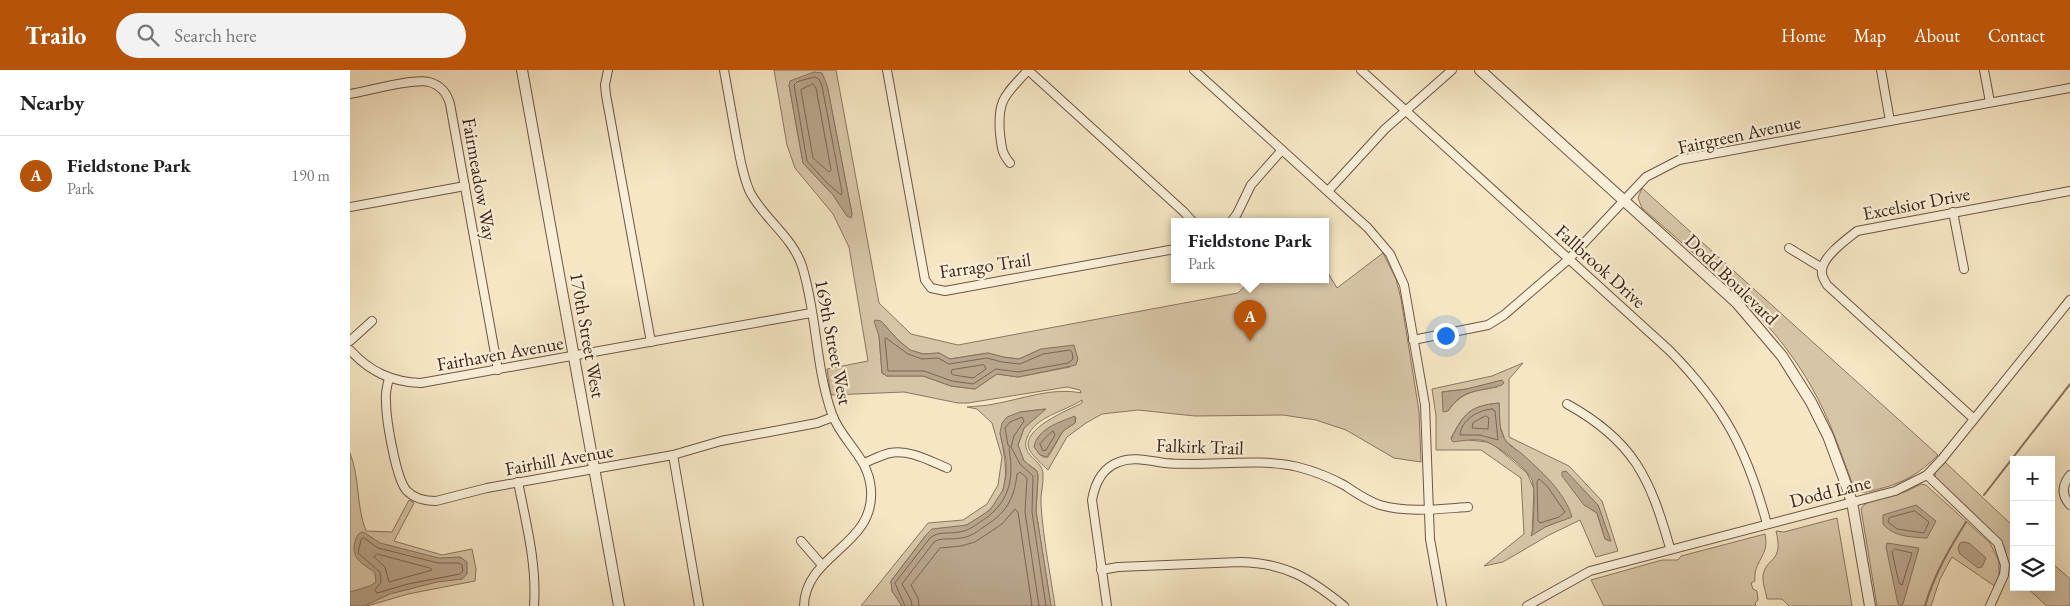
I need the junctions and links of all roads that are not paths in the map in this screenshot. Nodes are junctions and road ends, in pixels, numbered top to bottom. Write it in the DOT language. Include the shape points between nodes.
graph roads {
  1 [pos="522,70"];
  2 [pos="608,70"];
  3 [pos="724,70"];
  4 [pos="887,70"];
  5 [pos="1028,70"];
  6 [pos="1194,70"];
  7 [pos="1360,70"];
  8 [pos="1452,70"];
  9 [pos="1480,70"];
  10 [pos="1881,70"];
  11 [pos="1984,70"];
  12 [pos="2070,88"];
  13 [pos="350,94"];
  14 [pos="1990,102"];
  15 [pos="1404,110"];
  16 [pos="1890,121"];
  17 [pos="1282,150"];
  18 [pos="1010,163"];
  19 [pos="465,186"];
  20 [pos="1328,191"];
  21 [pos="2070,191"];
  22 [pos="1624,201"];
  23 [pos="350,207"];
  24 [pos="1954,212"];
  25 [pos="1189,218"];
  26 [pos="1234,218"];
  27 [pos="1789,248"];
  28 [pos="1171,250"];
  29 [pos="1569,259"];
  30 [pos="1822,268"];
  31 [pos="1964,269"];
  32 [pos="2070,300"];
  33 [pos="812,313"];
  34 [pos="372,320"];
  35 [pos="1413,340"];
  36 [pos="350,341"];
  37 [pos="651,342"];
  38 [pos="350,350"];
  39 [pos="574,356"];
  40 [pos="498,370"];
  41 [pos="389,378"];
  42 [pos="1567,404"];
  43 [pos="833,417"];
  44 [pos="1974,419"];
  45 [pos="673,455"];
  46 [pos="864,463"];
  47 [pos="947,468"];
  48 [pos="594,469"];
  49 [pos="1926,475"];
  50 [pos="2070,475"];
  51 [pos="518,482"];
  52 [pos="1852,502"];
  53 [pos="2070,505"];
  54 [pos="1468,507"];
  55 [pos="1428,509"];
  56 [pos="1767,524"];
  57 [pos="800,541"];
  58 [pos="1670,548"];
  59 [pos="822,565"];
  60 [pos="1101,570"];
  61 [pos="534,606"];
  62 [pos="619,606"];
  63 [pos="699,606"];
  64 [pos="804,606"];
  65 [pos="1107,606"];
  66 [pos="1344,606"];
  67 [pos="1442,606"];
  68 [pos="1527,606"];
  69 [pos="1870,606"];
  70 [pos="1990,606"];
  1 -- 39 [label="street, 170th Street West"];
  2 -- 37 [label="street" via="606,94"];
  3 -- 33 [label="street, 169th Street West" via="745,180 756,203 797,252"];
  4 -- 28 [label="street, Farrago Trail" via="925,280 931,288 945,291"];
  5 -- 18 [label="street" via="1007,94 999,110 1002,154"];
  5 -- 25 [label="street"];
  6 -- 17 [label="street"];
  7 -- 15 [label="street, Fallbrook Drive"];
  8 -- 15 [label="street"];
  9 -- 22 [label="street, Dodd Boulevard"];
  10 -- 16 [label="street"];
  11 -- 14 [label="street"];
  12 -- 14 [label="street, Fairgreen Avenue"];
  13 -- 19 [label="street, Fairmeadow Way" via="418,82 439,86 450,104"];
  14 -- 16 [label="street, Fairgreen Avenue"];
  15 -- 20 [label="street"];
  15 -- 29 [label="street, Fallbrook Drive"];
  16 -- 22 [label="street, Fairgreen Avenue" via="1679,160 1646,177"];
  17 -- 20 [label="street"];
  17 -- 26 [label="street" via="1251,186"];
  19 -- 23 [label="street"];
  19 -- 40 [label="street, Fairmeadow Way"];
  20 -- 35 [label="street" via="1376,236 1396,265 1404,285"];
  21 -- 24 [label="street, Excelsior Drive"];
  22 -- 29 [label="street, Fairgreen Avenue"];
  22 -- 52 [label="street, Dodd Boulevard" via="1737,303 1777,350 1811,402 1828,436"];
  24 -- 30 [label="street, Excelsior Drive" via="1857,231 1837,248"];
  24 -- 31 [label="street"];
  27 -- 30 [label="street"];
  29 -- 35 [label="street, Fairgreen Avenue" via="1488,325"];
  29 -- 56 [label="street, Fallbrook Drive" via="1670,351 1716,403 1747,460"];
  30 -- 44 [label="street" via="1827,285"];
  32 -- 44 [label="street, Dodd Lane"];
  33 -- 37 [label="street, Fairhaven Avenue"];
  33 -- 43 [label="street, 169th Street West"];
  34 -- 36 [label="street"];
  35 -- 55 [label="street" via="1425,414"];
  37 -- 39 [label="street, Fairhaven Avenue"];
  38 -- 41 [label="street, Fairhaven Avenue" via="370,368"];
  39 -- 40 [label="street, Fairhaven Avenue"];
  39 -- 48 [label="street, 170th Street West"];
  40 -- 41 [label="street, Fairhaven Avenue" via="421,383"];
  41 -- 51 [label="street, Fairhill Avenue" via="387,411 398,473 408,492 420,499 436,501"];
  42 -- 58 [label="street" via="1600,424 1631,456 1654,495"];
  43 -- 45 [label="street, Fairhill Avenue" via="817,423 714,442"];
  43 -- 46 [label="street, 169th Street West"];
  44 -- 49 [label="street, Dodd Lane"];
  45 -- 48 [label="street, Fairhill Avenue"];
  45 -- 63 [label="street"];
  46 -- 47 [label="street" via="900,452"];
  46 -- 59 [label="street, 169th Street West" via="871,489 865,520 843,548"];
  48 -- 51 [label="street, Fairhill Avenue"];
  48 -- 62 [label="street, 170th Street West"];
  49 -- 52 [label="street, Dodd Lane" via="1895,491"];
  49 -- 70 [label="street" via="1998,543 2005,565 2004,575"];
  50 -- 53 [label="street" via="2063,488"];
  51 -- 61 [label="street" via="532,562"];
  52 -- 56 [label="street, Dodd Lane"];
  52 -- 69 [label="street, Dodd Boulevard"];
  54 -- 55 [label="street, Falkirk Trail"];
  55 -- 60 [label="street, Falkirk Trail" via="1379,505 1320,474 1296,466 1269,463 1196,465 1128,460 1114,464 1104,472 1094,489 1093,514"];
  55 -- 67 [label="street" via="1431,552"];
  56 -- 58 [label="street, Dodd Lane"];
  57 -- 59 [label="street"];
  58 -- 68 [label="street, Dodd Lane" via="1590,570"];
  59 -- 64 [label="street, 169th Street West" via="812,576"];
  60 -- 65 [label="street, Falkirk Trail"];
  60 -- 66 [label="street" via="1240,562 1265,564 1300,574"];
}
